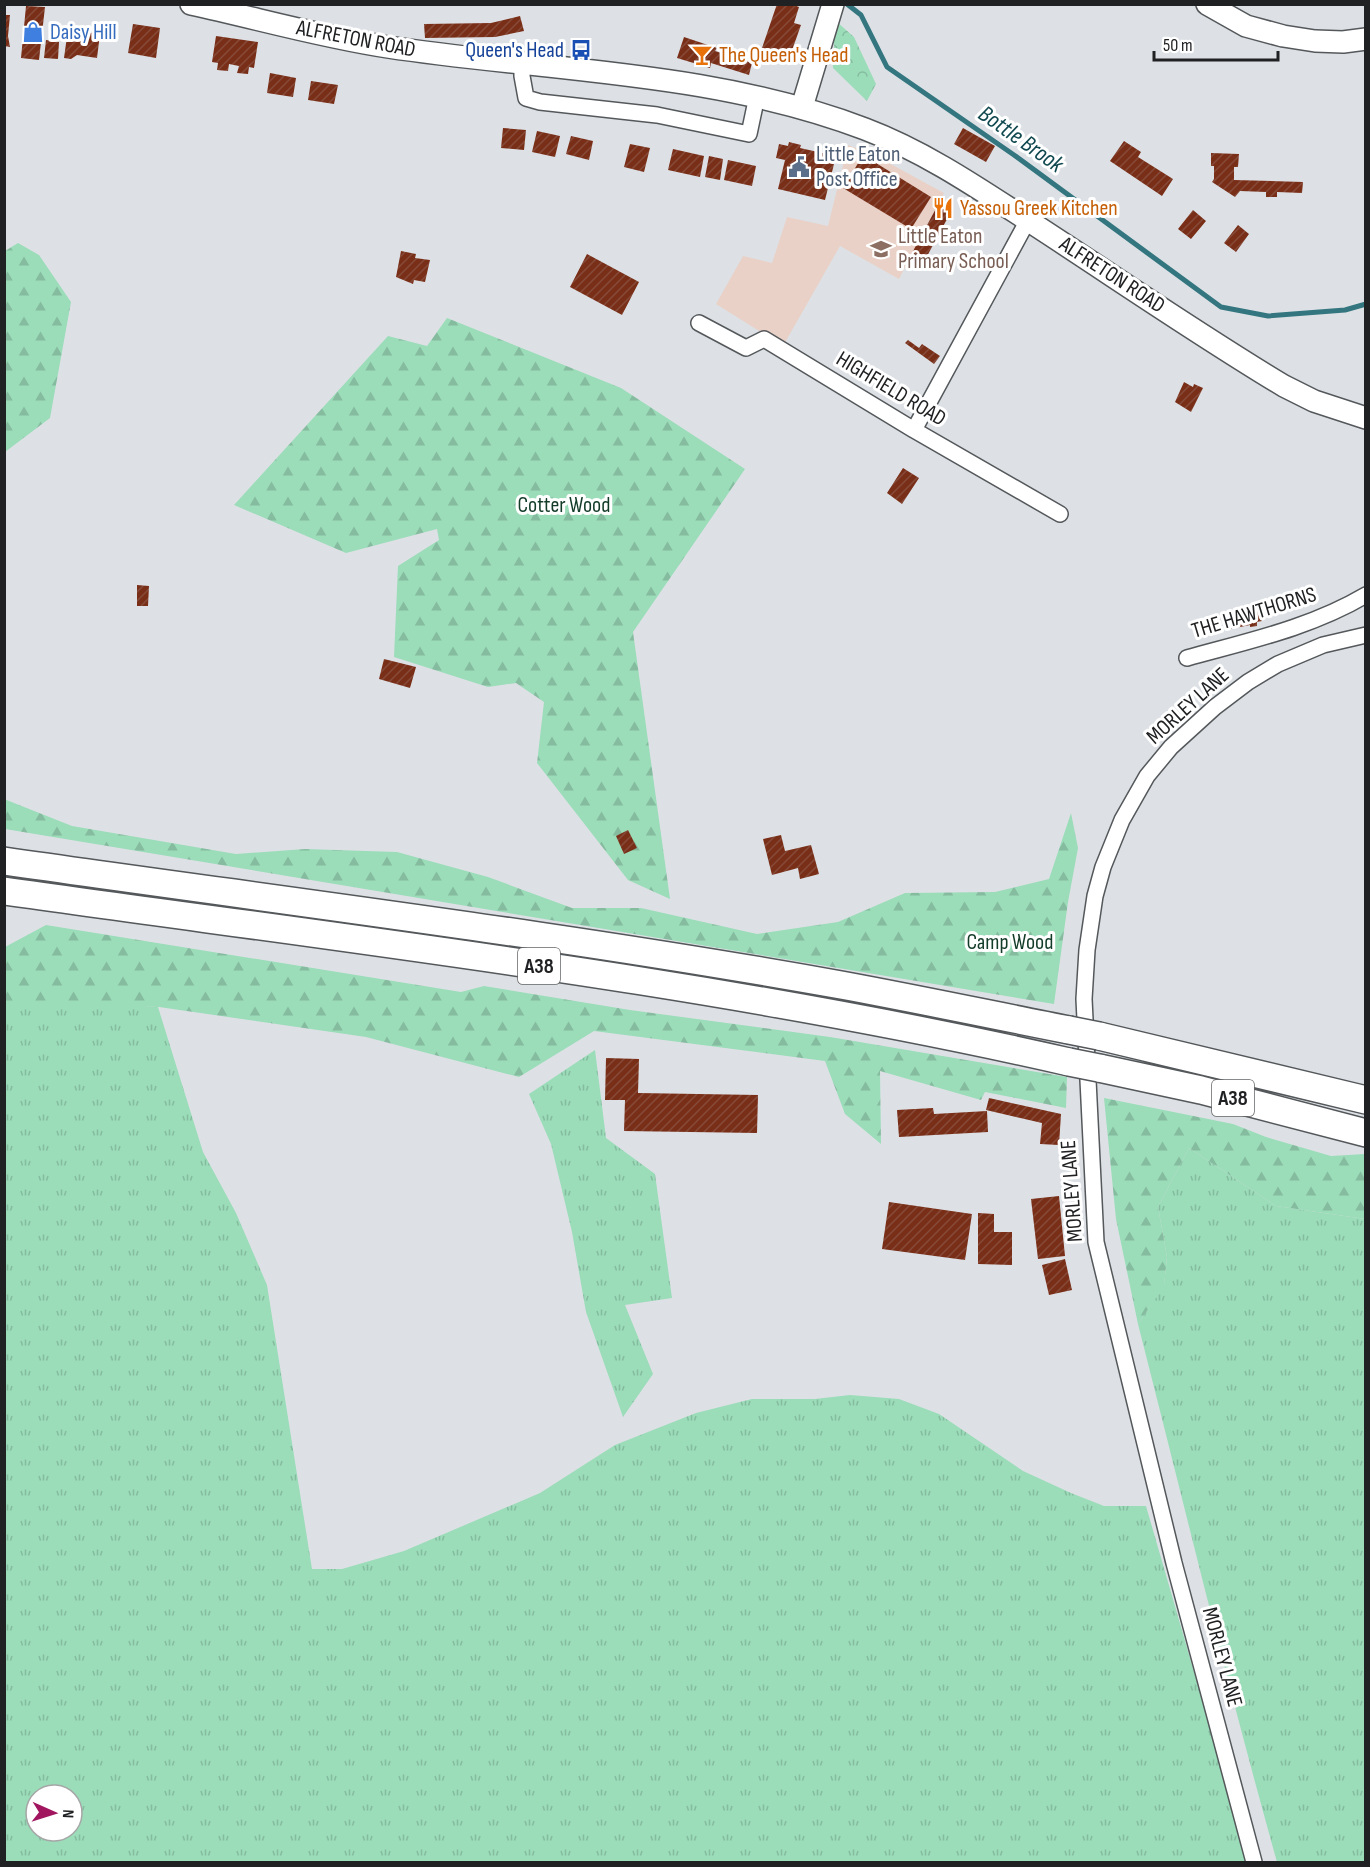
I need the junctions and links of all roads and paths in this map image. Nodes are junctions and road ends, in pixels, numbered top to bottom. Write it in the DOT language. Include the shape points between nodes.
graph roads {
  1 [pos="191,4"];
  2 [pos="1207,4"];
  3 [pos="830,13"];
  4 [pos="1365,39"];
  5 [pos="522,63"];
  6 [pos="757,96"];
  7 [pos="802,107"];
  8 [pos="1028,220"];
  9 [pos="699,323"];
  10 [pos="1365,418"];
  11 [pos="914,430"];
  12 [pos="1060,514"];
  13 [pos="1365,595"];
  14 [pos="1365,635"];
  15 [pos="1187,658"];
  16 [pos="4,861"];
  17 [pos="4,891"];
  18 [pos="1365,1100"];
  19 [pos="1365,1133"];
  20 [pos="1254,1863"];
  1 -- 5 [label="main road, ALFRETON ROAD" via="387,47"];
  2 -- 4 [label="main road" via="1246,26 1283,36 1315,41"];
  3 -- 7 [label="main road"];
  5 -- 6 [label="main road, ALFRETON ROAD"];
  5 -- 6 [label="street" via="526,98 657,115 748,134"];
  6 -- 7 [label="main road, ALFRETON ROAD"];
  7 -- 8 [label="main road, ALFRETON ROAD" via="900,145"];
  8 -- 10 [label="main road, ALFRETON ROAD" via="1284,386"];
  8 -- 11 [label="street"];
  9 -- 11 [label="street, HIGHFIELD ROAD" via="746,348 764,339"];
  11 -- 12 [label="street, HIGHFIELD ROAD"];
  13 -- 15 [label="street, THE HAWTHORNS" via="1286,631"];
  14 -- 20 [label="street, MORLEY LANE" via="1323,645 1278,664 1215,707 1171,747 1147,776 1122,820 1103,867 1087,950 1084,999 1096,1242 1174,1563"];
  16 -- 18 [label="highway, A38, bridge" via="421,919 840,985 1099,1036"];
  17 -- 19 [label="highway, A38, bridge" via="410,947 956,1036 1201,1090"];
}
